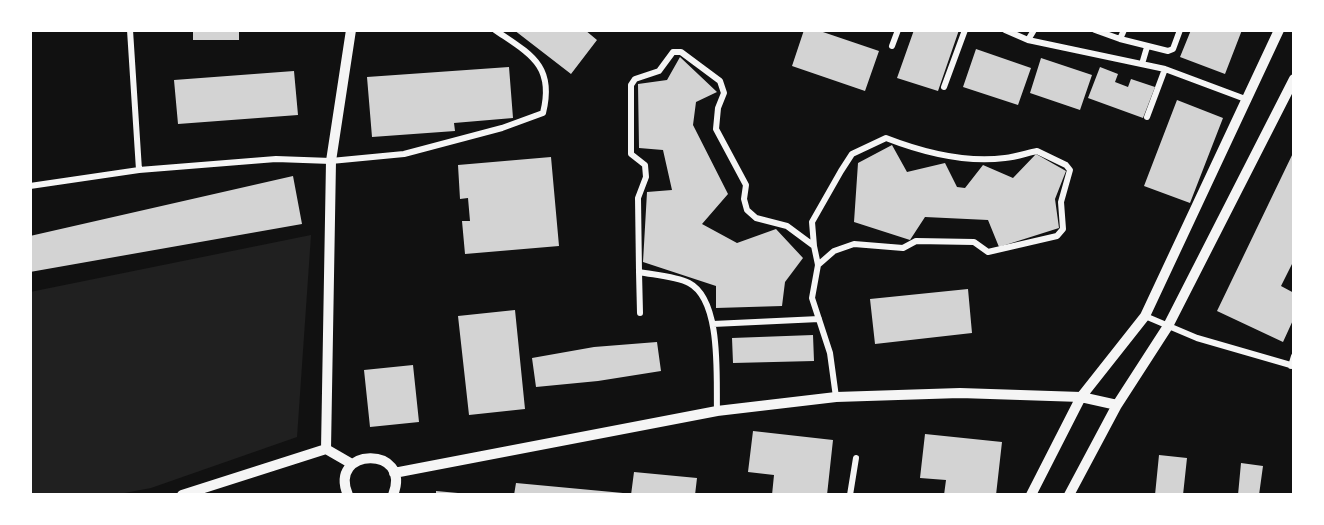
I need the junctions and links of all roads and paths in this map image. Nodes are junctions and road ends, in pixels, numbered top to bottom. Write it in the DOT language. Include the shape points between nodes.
graph roads {
  1 [pos="130,30"];
  2 [pos="351,30"];
  3 [pos="495,30"];
  4 [pos="965,30"];
  5 [pos="1005,30"];
  6 [pos="1034,30"];
  7 [pos="1095,30"];
  8 [pos="1124,30"];
  9 [pos="1180,30"];
  10 [pos="1279,30"];
  11 [pos="895,31"];
  12 [pos="1120,39"];
  13 [pos="1028,40"];
  14 [pos="892,46"];
  15 [pos="1147,47"];
  16 [pos="1142,64"];
  17 [pos="1165,69"];
  18 [pos="1294,78"];
  19 [pos="944,87"];
  20 [pos="1248,100"];
  21 [pos="1146,117"];
  22 [pos="331,161"];
  23 [pos="139,170"];
  24 [pos="30,186"];
  25 [pos="814,246"];
  26 [pos="818,265"];
  27 [pos="639,272"];
  28 [pos="640,313"];
  29 [pos="1145,316"];
  30 [pos="819,319"];
  31 [pos="712,324"];
  32 [pos="1168,326"];
  33 [pos="1294,356"];
  34 [pos="1293,366"];
  35 [pos="836,397"];
  36 [pos="1081,397"];
  37 [pos="1117,405"];
  38 [pos="717,411"];
  39 [pos="326,449"];
  40 [pos="856,458"];
  41 [pos="352,464"];
  42 [pos="394,473"];
  43 [pos="182,495"];
  44 [pos="348,495"];
  45 [pos="393,495"];
  46 [pos="850,495"];
  47 [pos="1031,495"];
  48 [pos="1069,495"];
  1 -- 23 [label="street"];
  2 -- 22 [label="street"];
  3 -- 22 [label="street" via="536,58 548,93 543,113 404,154"];
  4 -- 19 [label="street"];
  5 -- 13 [label="street"];
  6 -- 13 [label="street"];
  7 -- 12 [label="street"];
  8 -- 12 [label="street"];
  9 -- 15 [label="street" via="1173,49"];
  10 -- 20 [label="street"];
  11 -- 14 [label="street"];
  12 -- 15 [label="street"];
  13 -- 16 [label="street"];
  15 -- 16 [label="street"];
  16 -- 17 [label="street"];
  17 -- 20 [label="street"];
  17 -- 21 [label="street"];
  18 -- 32 [label="street"];
  20 -- 29 [label="street"];
  22 -- 23 [label="street" via="276,159"];
  22 -- 39 [label="street"];
  23 -- 24 [label="street"];
  25 -- 26 [label="street"];
  25 -- 26 [label="street" via="812,222 852,154 886,138 920,150 968,157 1005,159 1037,151 1070,170 1061,202 1064,230 1057,236 988,252 974,242 916,241 903,248 854,244 834,251"];
  25 -- 27 [label="street" via="787,226 756,218 747,210 746,185 716,129 724,93 720,81 681,52 673,52 659,71 635,79 631,85 631,154 645,165 646,177 638,198"];
  26 -- 30 [label="street" via="812,298"];
  27 -- 28 [label="street"];
  27 -- 31 [label="street" via="688,283 702,292"];
  29 -- 32 [label="street"];
  29 -- 36 [label="street"];
  30 -- 31 [label="street"];
  30 -- 35 [label="street" via="830,353"];
  31 -- 38 [label="street"];
  32 -- 34 [label="street"];
  32 -- 37 [label="street"];
  33 -- 34 [label="street"];
  35 -- 36 [label="street" via="960,393"];
  35 -- 38 [label="street"];
  36 -- 37 [label="street"];
  36 -- 47 [label="street"];
  37 -- 48 [label="street"];
  38 -- 42 [label="street"];
  39 -- 41 [label="street"];
  39 -- 43 [label="street"];
  40 -- 46 [label="street"];
  41 -- 42 [label="street" via="376,458 384,460"];
  41 -- 44 [label="street" via="345,479"];
  42 -- 45 [label="street"];
}
